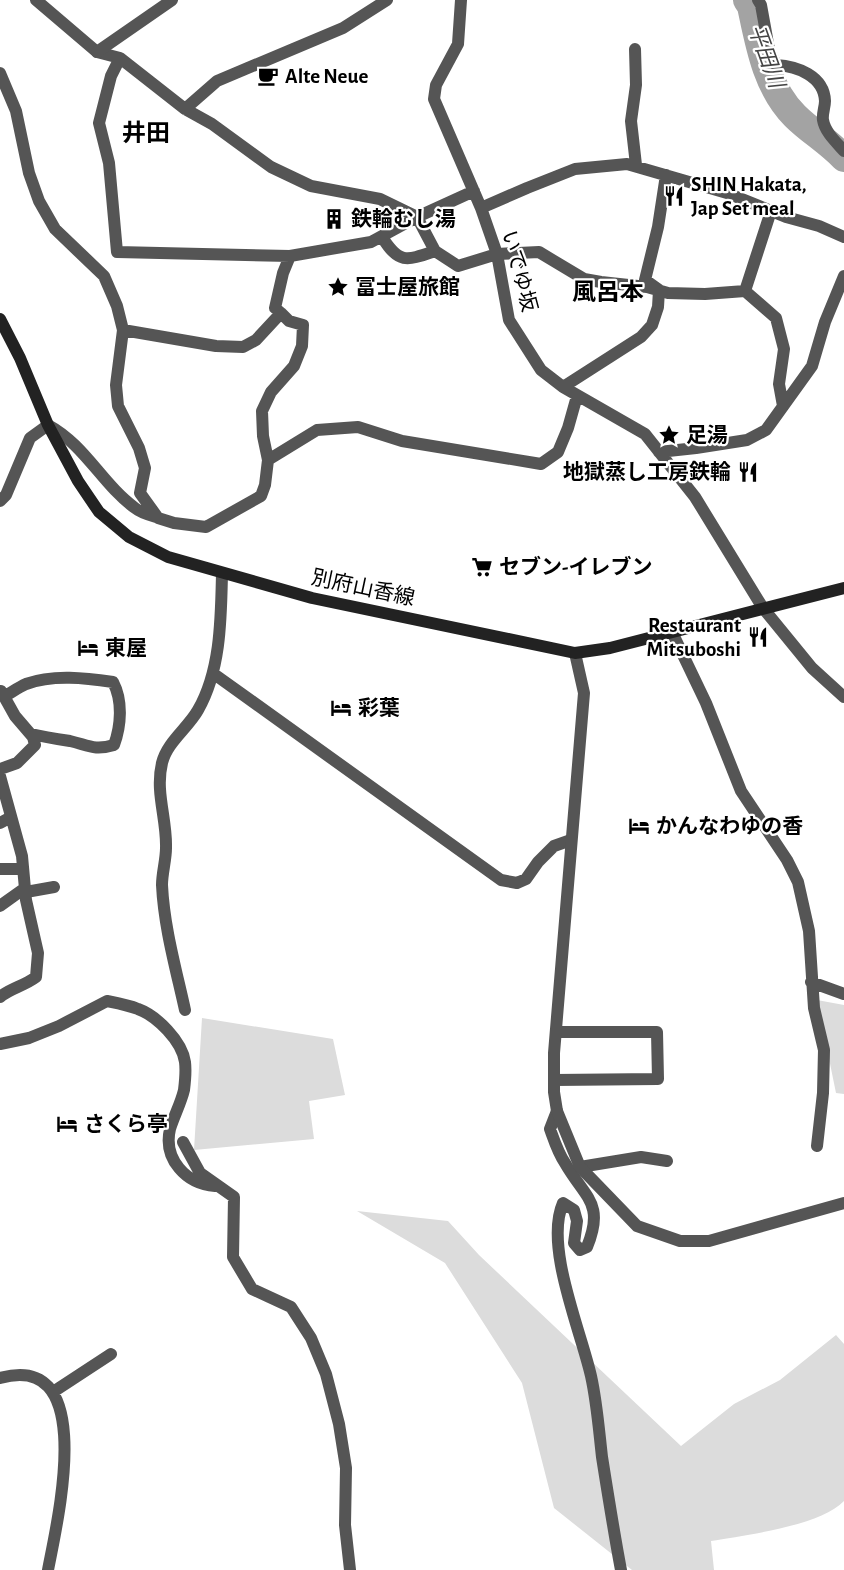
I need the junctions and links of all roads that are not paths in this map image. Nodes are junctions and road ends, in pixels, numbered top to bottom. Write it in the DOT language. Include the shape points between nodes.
graph roads {
  1 [pos="36,0"];
  2 [pos="387,0"];
  3 [pos="460,0"];
  4 [pos="758,0"];
  5 [pos="170,1"];
  6 [pos="635,48"];
  7 [pos="98,52"];
  8 [pos="120,58"];
  9 [pos="0,74"];
  10 [pos="185,109"];
  11 [pos="844,151"];
  12 [pos="636,165"];
  13 [pos="666,176"];
  14 [pos="474,191"];
  15 [pos="481,208"];
  16 [pos="771,211"];
  17 [pos="417,217"];
  18 [pos="382,237"];
  19 [pos="844,237"];
  20 [pos="435,251"];
  21 [pos="496,254"];
  22 [pos="290,256"];
  23 [pos="844,276"];
  24 [pos="659,290"];
  25 [pos="745,291"];
  26 [pos="281,313"];
  27 [pos="0,319"];
  28 [pos="123,330"];
  29 [pos="563,387"];
  30 [pos="577,396"];
  31 [pos="783,406"];
  32 [pos="48,425"];
  33 [pos="659,452"];
  34 [pos="268,460"];
  35 [pos="0,501"];
  36 [pos="158,518"];
  37 [pos="222,573"];
  38 [pos="844,588"];
  39 [pos="763,608"];
  40 [pos="672,632"];
  41 [pos="575,653"];
  42 [pos="214,674"];
  43 [pos="2,693"];
  44 [pos="844,697"];
  45 [pos="31,734"];
  46 [pos="0,769"];
  47 [pos="0,776"];
  48 [pos="6,820"];
  49 [pos="571,840"];
  50 [pos="0,868"];
  51 [pos="23,869"];
  52 [pos="54,887"];
  53 [pos="25,890"];
  54 [pos="0,906"];
  55 [pos="811,982"];
  56 [pos="844,994"];
  57 [pos="0,997"];
  58 [pos="185,1010"];
  59 [pos="556,1032"];
  60 [pos="0,1044"];
  61 [pos="554,1080"];
  62 [pos="557,1111"];
  63 [pos="183,1142"];
  64 [pos="817,1146"];
  65 [pos="667,1161"];
  66 [pos="580,1167"];
  67 [pos="216,1186"];
  68 [pos="844,1203"];
  69 [pos="111,1354"];
  70 [pos="0,1378"];
  71 [pos="53,1392"];
  72 [pos="48,1570"];
  73 [pos="350,1570"];
  74 [pos="621,1570"];
  1 -- 7 [label="street"];
  2 -- 10 [label="street" via="343,28 217,81"];
  3 -- 14 [label="street, いでゆ坂" via="458,44 436,85 434,99"];
  4 -- 11 [label="street" via="776,65 793,66 821,86 825,100 823,120"];
  5 -- 7 [label="street"];
  6 -- 12 [label="street" via="636,85 631,121"];
  7 -- 8 [label="street"];
  8 -- 10 [label="street"];
  8 -- 22 [label="street" via="111,76 99,123 109,163 117,252"];
  9 -- 28 [label="street" via="16,111 39,201 55,228 104,276"];
  10 -- 17 [label="street" via="271,168 311,186 380,199"];
  12 -- 13 [label="street"];
  12 -- 15 [label="street" via="575,169"];
  13 -- 16 [label="street"];
  13 -- 24 [label="street" via="645,280"];
  14 -- 15 [label="street, いでゆ坂"];
  14 -- 17 [label="street"];
  15 -- 21 [label="street, いでゆ坂"];
  16 -- 19 [label="street"];
  16 -- 25 [label="street"];
  17 -- 18 [label="street"];
  17 -- 20 [label="street"];
  18 -- 20 [label="street" via="392,253 409,260"];
  18 -- 22 [label="street"];
  20 -- 21 [label="street" via="458,266"];
  21 -- 24 [label="street" via="539,252 584,279"];
  21 -- 29 [label="street, いでゆ坂" via="509,320 541,370"];
  22 -- 26 [label="street" via="275,308"];
  23 -- 31 [label="street" via="812,366"];
  24 -- 25 [label="street" via="705,294"];
  24 -- 29 [label="street" via="652,325 641,337"];
  25 -- 31 [label="street" via="777,318 784,349 779,384"];
  26 -- 28 [label="street" via="256,340 243,347"];
  26 -- 34 [label="street" via="289,321 303,325 302,346 294,366 271,392 262,411"];
  27 -- 32 [label="main road, 別府山香線"];
  28 -- 36 [label="street" via="116,386 118,406 145,468 140,493"];
  29 -- 30 [label="street, いでゆ坂"];
  30 -- 33 [label="street, いでゆ坂" via="645,434"];
  30 -- 34 [label="street" via="558,452 541,464 402,441 358,427 317,430"];
  31 -- 33 [label="street" via="766,430 747,440"];
  32 -- 35 [label="street" via="30,438"];
  32 -- 36 [label="street" via="63,433 107,484 137,510"];
  32 -- 37 [label="main road, 別府山香線" via="99,512 129,537 168,557"];
  33 -- 39 [label="street, いでゆ坂" via="695,497"];
  34 -- 36 [label="street" via="261,496 226,517 206,527"];
  37 -- 41 [label="main road, 別府山香線" via="312,598"];
  37 -- 42 [label="street"];
  38 -- 39 [label="main road, 別府山香線"];
  39 -- 40 [label="main road, 別府山香線"];
  39 -- 44 [label="street, いでゆ坂" via="812,668"];
  40 -- 41 [label="main road, 別府山香線"];
  40 -- 55 [label="street" via="741,790 798,882 809,931"];
  41 -- 49 [label="street" via="584,693"];
  42 -- 49 [label="street" via="501,880 517,883 526,879 554,846"];
  42 -- 58 [label="street" via="198,711 163,760 158,783 166,848 162,883"];
  43 -- 45 [label="street"];
  43 -- 45 [label="street" via="44,680 113,682 120,712 114,745 87,747"];
  45 -- 46 [label="street" via="35,745 17,763"];
  47 -- 48 [label="street"];
  48 -- 51 [label="street" via="22,855"];
  49 -- 59 [label="street"];
  50 -- 51 [label="street"];
  51 -- 53 [label="street"];
  52 -- 53 [label="street"];
  53 -- 54 [label="street"];
  53 -- 57 [label="street" via="38,953 36,977"];
  55 -- 56 [label="street"];
  55 -- 64 [label="street" via="824,1050"];
  59 -- 61 [label="street"];
  59 -- 61 [label="street" via="657,1032 659,1060 658,1079"];
  60 -- 67 [label="street" via="59,1026 107,1001 138,1008 159,1021 185,1061 184,1091 169,1137 173,1161 191,1180"];
  61 -- 62 [label="street"];
  62 -- 66 [label="street"];
  62 -- 74 [label="street" via="550,1129 565,1164 593,1208 595,1228 587,1248 580,1250 574,1243 574,1210 563,1203 557,1235 591,1377"];
  63 -- 67 [label="street" via="200,1173"];
  65 -- 66 [label="street" via="641,1157"];
  66 -- 68 [label="street" via="637,1226 680,1241 709,1240"];
  67 -- 73 [label="street" via="234,1197 233,1257 252,1289 291,1307 311,1338 326,1374 346,1468 345,1525"];
  69 -- 71 [label="street"];
  70 -- 71 [label="street" via="21,1373 32,1375"];
  71 -- 72 [label="street" via="65,1440 60,1502"];
}
